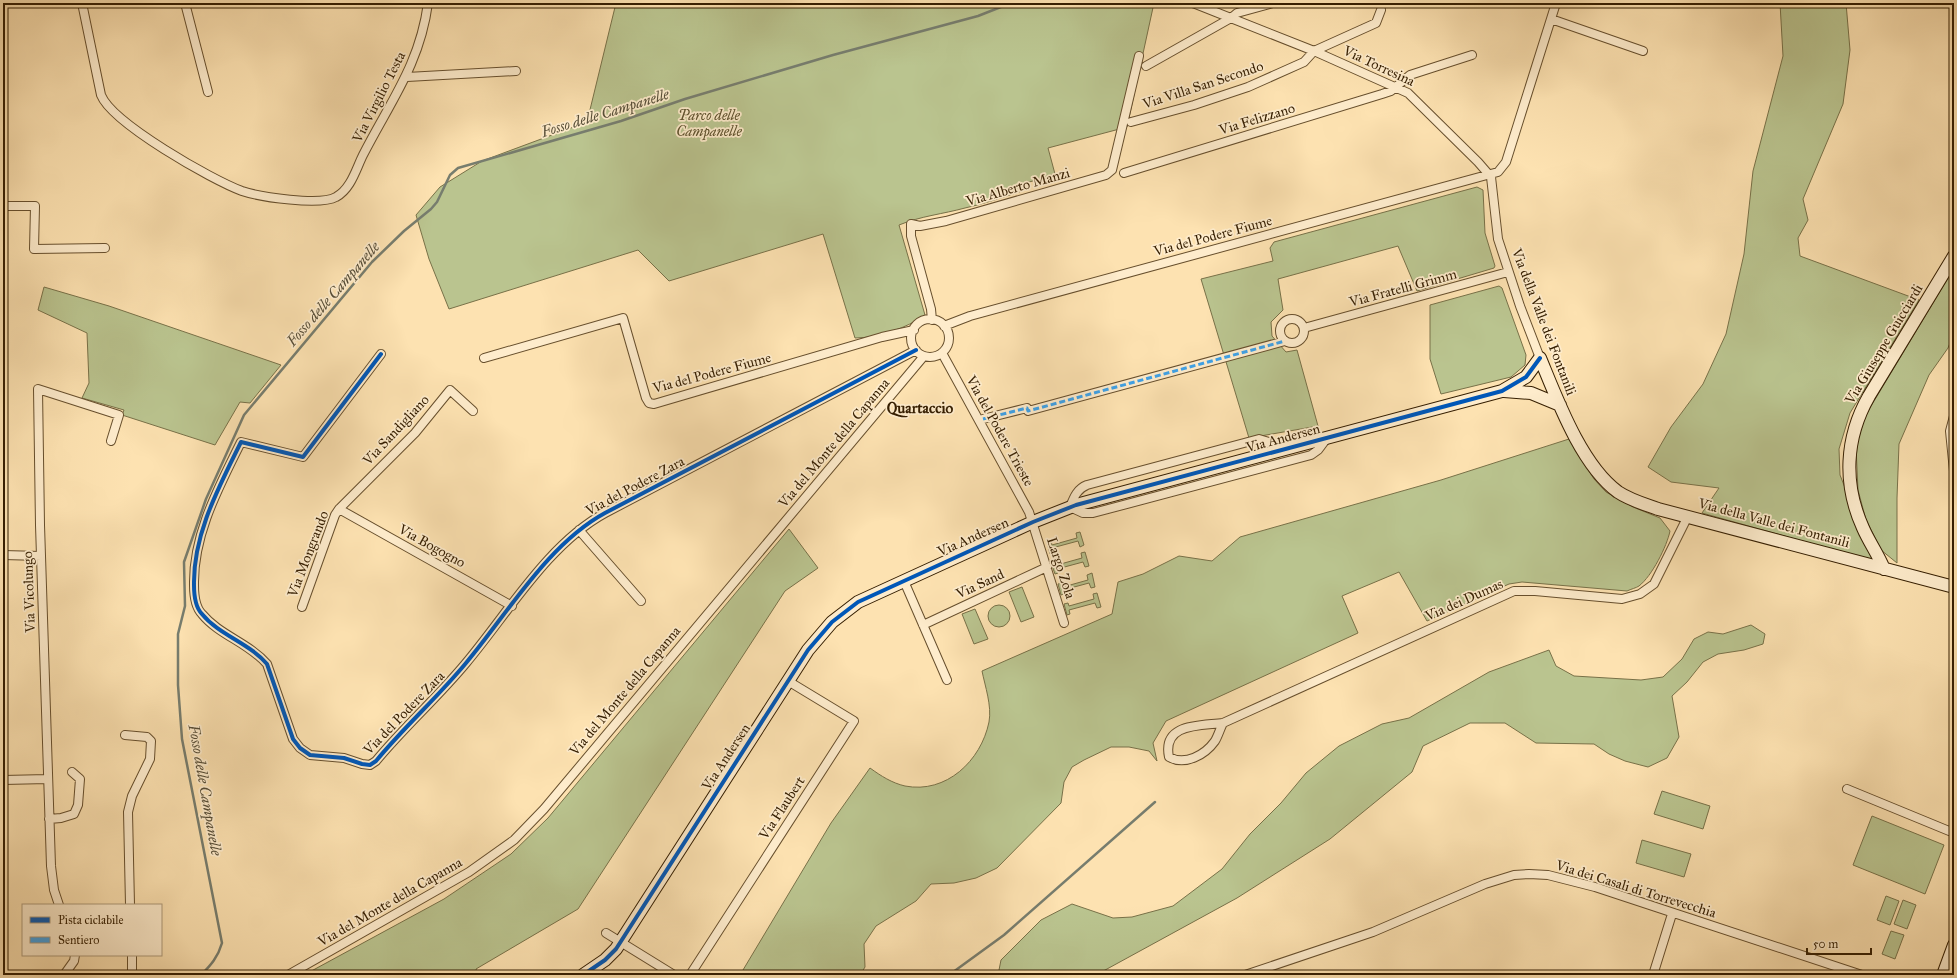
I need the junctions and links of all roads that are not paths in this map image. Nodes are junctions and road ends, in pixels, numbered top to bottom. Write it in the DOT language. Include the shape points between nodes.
graph roads {
  1 [pos="82,3"];
  2 [pos="185,3"];
  3 [pos="428,3"];
  4 [pos="1193,3"];
  5 [pos="1273,3"];
  6 [pos="1556,3"];
  7 [pos="1381,10"];
  8 [pos="1232,18"];
  9 [pos="1551,20"];
  10 [pos="1314,51"];
  11 [pos="1643,51"];
  12 [pos="1472,55"];
  13 [pos="1139,56"];
  14 [pos="1146,66"];
  15 [pos="516,71"];
  16 [pos="407,77"];
  17 [pos="1396,86"];
  18 [pos="208,92"];
  19 [pos="1131,122"];
  20 [pos="1124,173"];
  21 [pos="1490,175"];
  22 [pos="3,206"];
  23 [pos="105,248"];
  24 [pos="1954,256"];
  25 [pos="1508,272"];
  26 [pos="932,320"];
  27 [pos="944,326"];
  28 [pos="1304,328"];
  29 [pos="914,330"];
  30 [pos="1285,341"];
  31 [pos="916,350"];
  32 [pos="942,353"];
  33 [pos="381,354"];
  34 [pos="924,356"];
  35 [pos="484,358"];
  36 [pos="1540,358"];
  37 [pos="1502,391"];
  38 [pos="1560,406"];
  39 [pos="473,411"];
  40 [pos="1954,416"];
  41 [pos="982,419"];
  42 [pos="1327,438"];
  43 [pos="111,441"];
  44 [pos="1954,471"];
  45 [pos="1070,507"];
  46 [pos="339,509"];
  47 [pos="1688,516"];
  48 [pos="1033,522"];
  49 [pos="579,530"];
  50 [pos="1871,544"];
  51 [pos="3,554"];
  52 [pos="41,556"];
  53 [pos="1862,562"];
  54 [pos="1047,568"];
  55 [pos="1884,569"];
  56 [pos="904,581"];
  57 [pos="1954,586"];
  58 [pos="641,600"];
  59 [pos="512,606"];
  60 [pos="302,607"];
  61 [pos="1064,623"];
  62 [pos="923,625"];
  63 [pos="947,680"];
  64 [pos="788,681"];
  65 [pos="1223,723"];
  66 [pos="125,735"];
  67 [pos="72,772"];
  68 [pos="48,779"];
  69 [pos="3,780"];
  70 [pos="1846,789"];
  71 [pos="49,819"];
  72 [pos="1954,833"];
  73 [pos="59,904"];
  74 [pos="130,904"];
  75 [pos="1672,914"];
  76 [pos="606,933"];
  77 [pos="621,941"];
  78 [pos="1954,945"];
  79 [pos="75,956"];
  80 [pos="132,956"];
  81 [pos="64,975"];
  82 [pos="132,975"];
  83 [pos="288,975"];
  84 [pos="583,975"];
  85 [pos="674,975"];
  86 [pos="690,975"];
  87 [pos="1245,975"];
  88 [pos="1653,975"];
  89 [pos="1862,975"];
  90 [pos="1943,975"];
  1 -- 16 [label="street, Via Virgilio Testa" via="101,95 106,104 117,115 187,163 242,191 263,196 320,202 338,196 350,183 363,154"];
  2 -- 18 [label="street"];
  3 -- 16 [label="street, Via Virgilio Testa" via="419,45"];
  4 -- 8 [label="street, Via Torresina"];
  5 -- 8 [label="street" via="1237,13"];
  6 -- 9 [label="street"];
  7 -- 10 [label="street, Via Villa San Secondo" via="1376,24"];
  8 -- 10 [label="street, Via Torresina"];
  8 -- 14 [label="street"];
  9 -- 11 [label="street"];
  9 -- 21 [label="street" via="1506,162 1501,170"];
  10 -- 17 [label="street, Via Torresina"];
  10 -- 19 [label="street, Via Villa San Secondo" via="1304,62 1248,87"];
  12 -- 17 [label="street, Via Felizzano" via="1410,75"];
  13 -- 26 [label="street, Via Alberto Manzi" via="1112,170 1106,175 946,221 920,226 911,224 911,236"];
  15 -- 16 [label="street"];
  17 -- 20 [label="street, Via Felizzano" via="1382,94"];
  17 -- 21 [label="street, Via Torresina" via="1415,98"];
  21 -- 25 [label="street, Via della Valle dei Fontanili" via="1494,190 1497,233"];
  21 -- 27 [label="street, Via del Podere Fiume" via="970,316"];
  22 -- 23 [label="street" via="35,206 33,248 37,250"];
  24 -- 50 [label="street, Via Giuseppe Guicciardi" via="1869,396 1854,430 1848,464 1851,492 1856,512"];
  25 -- 28 [label="street, Via Fratelli Grimm"];
  25 -- 36 [label="street, Via della Valle dei Fontanili"];
  26 -- 27 [label="street"];
  26 -- 29 [label="street" via="922,322"];
  27 -- 32 [label="street" via="949,340"];
  28 -- 30 [label="street" via="1299,341"];
  28 -- 30 [label="street" via="1296,320 1284,323 1281,330"];
  29 -- 31 [label="street" via="912,338"];
  29 -- 35 [label="street, Via del Podere Fiume" via="882,337 654,404 646,398 623,318"];
  30 -- 41 [label="street" via="1028,411 1027,408"];
  31 -- 34 [label="street"];
  31 -- 49 [label="street, Via del Podere Zara" via="605,513"];
  32 -- 34 [label="street" via="933,357"];
  32 -- 48 [label="street, Via del Podere Trieste"];
  33 -- 59 [label="street, Via del Podere Zara" via="303,457 240,442 212,503 195,559 194,596 200,613 267,664 293,739 300,748 310,755 344,758 370,765 433,700"];
  34 -- 83 [label="street, Via del Monte della Capanna" via="524,831 469,872"];
  36 -- 37 [label="street, Via Andersen" via="1524,379"];
  36 -- 38 [label="street, Via della Valle dei Fontanili"];
  37 -- 38 [label="street, Via Andersen" via="1531,393"];
  37 -- 42 [label="street, Via Andersen"];
  38 -- 47 [label="street, Via della Valle dei Fontanili" via="1590,460 1612,486 1643,504"];
  39 -- 46 [label="street, Via Sandigliano" via="450,390 415,433"];
  40 -- 44 [label="street" via="1950,431"];
  42 -- 45 [label="street, Via Andersen"];
  42 -- 45 [label="street, Via Andersen" via="1311,455 1213,482 1093,513 1083,513"];
  43 -- 52 [label="street, Via Vicolungo" via="119,415 38,389"];
  45 -- 48 [label="street, Via Andersen"];
  46 -- 59 [label="street, Via Bogogno"];
  46 -- 60 [label="street, Via Mongrando"];
  47 -- 53 [label="street, Via della Valle dei Fontanili"];
  47 -- 65 [label="street, Via dei Dumas" via="1654,584 1640,594 1622,599 1514,591"];
  48 -- 54 [label="street, Largo Zola"];
  48 -- 56 [label="street, Via Andersen"];
  49 -- 58 [label="street"];
  49 -- 59 [label="street, Via del Podere Zara" via="558,548"];
  50 -- 53 [label="street"];
  50 -- 55 [label="street, Via Giuseppe Guicciardi" via="1877,551"];
  51 -- 52 [label="street"];
  52 -- 68 [label="street, Via Vicolungo"];
  53 -- 55 [label="street, Via della Valle dei Fontanili"];
  54 -- 61 [label="street, Largo Zola"];
  54 -- 62 [label="street, Via Sand"];
  55 -- 57 [label="street, Via della Valle dei Fontanili"];
  56 -- 62 [label="street"];
  56 -- 64 [label="street, Via Andersen" via="858,602 839,616 813,643"];
  62 -- 63 [label="street"];
  64 -- 77 [label="street, Via Andersen"];
  64 -- 86 [label="street, Via Flaubert" via="854,721"];
  65 -- 65 [label="street, Via dei Dumas" via="1177,730 1167,746 1169,757 1175,760 1191,760 1215,741"];
  66 -- 74 [label="street" via="147,737 151,741 151,752 128,812"];
  67 -- 71 [label="street" via="80,779 78,805 74,814"];
  68 -- 69 [label="street"];
  68 -- 71 [label="street, Via Vicolungo"];
  70 -- 72 [label="street"];
  71 -- 73 [label="street, Via Vicolungo" via="51,866"];
  75 -- 87 [label="street, Via dei Casali di Torrevecchia" via="1564,878 1520,874 1485,884 1355,939"];
  75 -- 88 [label="street"];
  75 -- 89 [label="street, Via dei Casali di Torrevecchia"];
  76 -- 77 [label="street"];
  77 -- 84 [label="street, Via Andersen" via="605,960"];
  77 -- 85 [label="street"];
  78 -- 90 [label="street"];
  79 -- 81 [label="street"];
  80 -- 82 [label="street"];
}
